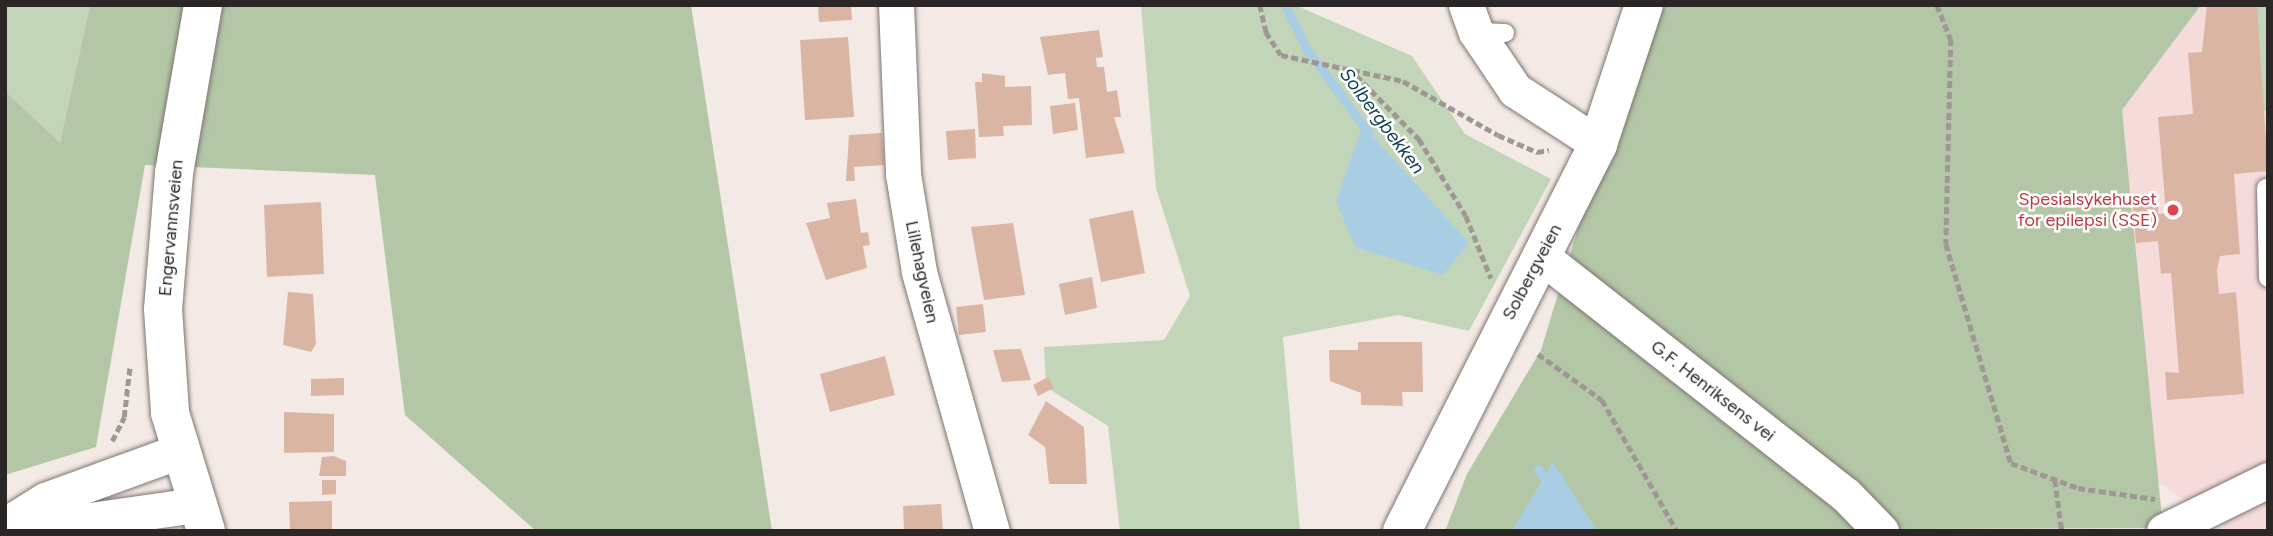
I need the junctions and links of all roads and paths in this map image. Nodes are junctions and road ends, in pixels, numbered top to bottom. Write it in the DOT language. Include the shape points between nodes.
graph roads {
  1 [pos="203,5"];
  2 [pos="896,5"];
  3 [pos="1260,5"];
  4 [pos="1644,5"];
  5 [pos="1937,5"];
  6 [pos="1482,24"];
  7 [pos="1348,67"];
  8 [pos="1598,144"];
  9 [pos="2266,188"];
  10 [pos="1542,256"];
  11 [pos="2268,278"];
  12 [pos="1493,282"];
  13 [pos="132,352"];
  14 [pos="1538,354"];
  15 [pos="107,451"];
  16 [pos="177,452"];
  17 [pos="2055,479"];
  18 [pos="2268,480"];
  19 [pos="200,518"];
  20 [pos="11,523"];
  21 [pos="2171,526"];
  22 [pos="992,531"];
  23 [pos="1402,531"];
  24 [pos="1677,531"];
  25 [pos="1881,531"];
  26 [pos="2062,531"];
  1 -- 16 [label="street, Engervannsveien" via="174,173 165,273 165,368"];
  2 -- 22 [label="street, Lillehagveien" via="903,174 919,272"];
  3 -- 7 [label="path" via="1266,32 1281,55 1304,64"];
  4 -- 8 [label="street, Solbergveien"];
  5 -- 17 [label="path" via="1951,39 1946,244 2011,463"];
  6 -- 8 [label="street" via="1515,90"];
  7 -- 8 [label="path" via="1403,81 1537,152"];
  7 -- 12 [label="path" via="1419,139 1466,216"];
  8 -- 10 [label="street, Solbergveien"];
  9 -- 11 [label="lane"];
  10 -- 23 [label="street, Solbergveien"];
  10 -- 25 [label="street, G.F. Henriksens vei" via="1846,495"];
  13 -- 15 [label="path" via="124,417"];
  14 -- 24 [label="path" via="1602,400"];
  16 -- 19 [label="street, Engervannsveien"];
  16 -- 20 [label="street" via="45,500"];
  17 -- 21 [label="path" via="2155,499"];
  17 -- 26 [label="path"];
  18 -- 21 [label="street"];
  19 -- 20 [label="street" via="48,526"];
}
